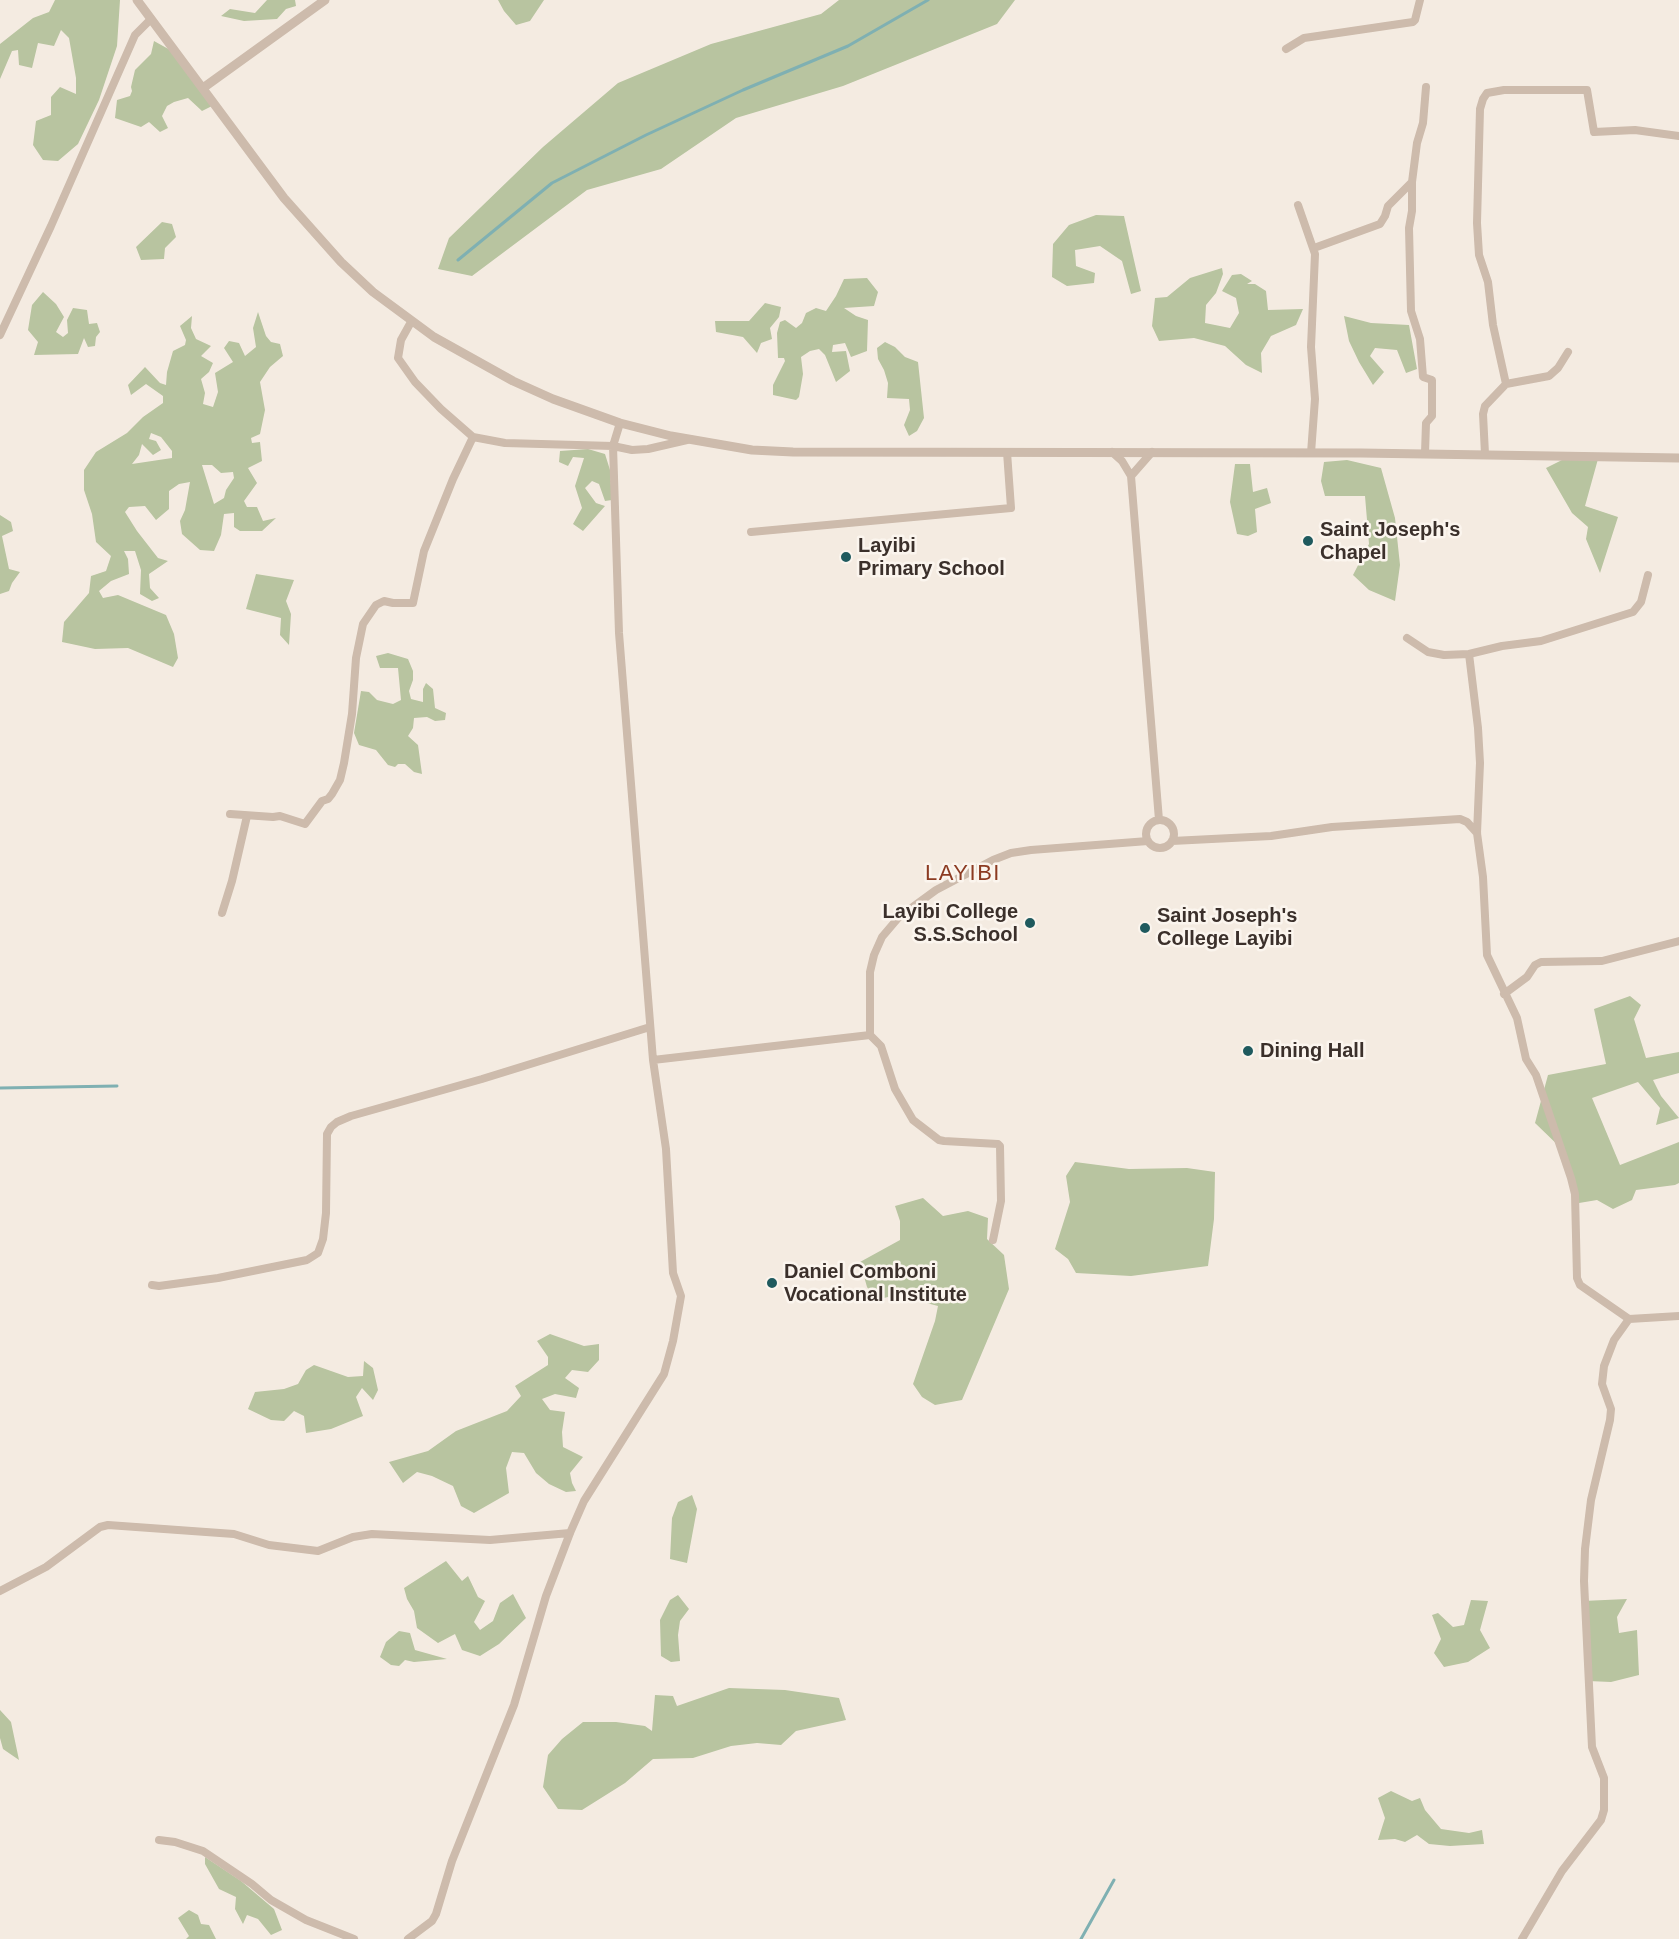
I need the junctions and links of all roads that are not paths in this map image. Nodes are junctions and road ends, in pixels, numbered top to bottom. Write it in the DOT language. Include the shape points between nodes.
graph roads {
  1 [pos="137,0"];
  2 [pos="325,0"];
  3 [pos="1420,0"];
  4 [pos="151,19"];
  5 [pos="1286,49"];
  6 [pos="1426,87"];
  7 [pos="204,88"];
  8 [pos="1679,136"];
  9 [pos="1412,182"];
  10 [pos="1298,205"];
  11 [pos="1314,248"];
  12 [pos="411,322"];
  13 [pos="0,334"];
  14 [pos="1568,352"];
  15 [pos="1506,384"];
  16 [pos="620,423"];
  17 [pos="473,437"];
  18 [pos="688,439"];
  19 [pos="613,446"];
  20 [pos="1007,452"];
  21 [pos="1112,452"];
  22 [pos="1152,452"];
  23 [pos="1311,453"];
  24 [pos="1425,453"];
  25 [pos="1485,454"];
  26 [pos="1679,458"];
  27 [pos="1131,476"];
  28 [pos="751,532"];
  29 [pos="1648,575"];
  30 [pos="1407,638"];
  31 [pos="1469,654"];
  32 [pos="230,814"];
  33 [pos="247,816"];
  34 [pos="1159,820"];
  35 [pos="1477,833"];
  36 [pos="1148,841"];
  37 [pos="1172,841"];
  38 [pos="222,913"];
  39 [pos="1679,941"];
  40 [pos="1504,994"];
  41 [pos="650,1026"];
  42 [pos="870,1035"];
  43 [pos="653,1060"];
  44 [pos="993,1240"];
  45 [pos="152,1285"];
  46 [pos="1679,1316"];
  47 [pos="1629,1318"];
  48 [pos="570,1533"];
  49 [pos="0,1591"];
  50 [pos="159,1840"];
  51 [pos="354,1939"];
  52 [pos="408,1939"];
  53 [pos="1522,1939"];
  1 -- 4 [label="street"];
  2 -- 7 [label="street"];
  3 -- 5 [label="street" via="1413,22 1304,38"];
  4 -- 7 [label="street"];
  4 -- 13 [label="street" via="135,34"];
  6 -- 9 [label="street"];
  7 -- 12 [label="street" via="295,211 341,261"];
  8 -- 15 [label="street" via="1635,130 1594,132 1587,90 1487,93 1480,109 1479,255 1488,282"];
  9 -- 11 [label="street" via="1388,206 1380,225"];
  9 -- 24 [label="street" via="1411,311 1420,339 1423,377 1432,380 1432,416 1426,423"];
  10 -- 11 [label="street"];
  11 -- 23 [label="street" via="1311,347 1315,399"];
  12 -- 16 [label="street" via="513,381"];
  12 -- 17 [label="street" via="401,340 398,358 415,382"];
  14 -- 15 [label="street" via="1549,376"];
  15 -- 25 [label="street" via="1484,410"];
  16 -- 18 [label="street"];
  16 -- 19 [label="street"];
  17 -- 19 [label="street" via="505,443"];
  17 -- 33 [label="street" via="424,552 412,603 384,601 376,605 363,624 344,763 336,788 306,824 280,816"];
  18 -- 19 [label="street" via="632,450"];
  18 -- 20 [label="street" via="762,450"];
  19 -- 41 [label="street" via="619,633"];
  20 -- 21 [label="street"];
  20 -- 28 [label="street" via="1011,508"];
  21 -- 22 [label="street"];
  21 -- 27 [label="street"];
  22 -- 23 [label="street"];
  22 -- 27 [label="street"];
  23 -- 24 [label="street"];
  24 -- 25 [label="street"];
  25 -- 26 [label="street"];
  27 -- 34 [label="street"];
  29 -- 31 [label="street" via="1641,602 1633,612 1541,641"];
  30 -- 31 [label="street" via="1428,652"];
  31 -- 35 [label="street" via="1480,763"];
  32 -- 33 [label="street"];
  33 -- 38 [label="street"];
  34 -- 36 [label="street" via="1150,824 1146,832"];
  34 -- 37 [label="street" via="1170,824"];
  35 -- 37 [label="street" via="1460,819"];
  35 -- 40 [label="street" via="1487,955"];
  36 -- 37 [label="street" via="1161,848"];
  36 -- 42 [label="street" via="1011,853 974,868 929,894 893,923 878,945 870,972"];
  39 -- 40 [label="street" via="1602,961 1541,962"];
  40 -- 47 [label="street" via="1516,1018 1526,1059 1536,1075 1575,1194 1577,1278 1580,1285"];
  41 -- 43 [label="street"];
  41 -- 45 [label="street" via="337,1122 327,1134 326,1213 318,1253 307,1260 218,1278"];
  42 -- 43 [label="street"];
  42 -- 44 [label="street" via="881,1046 895,1089 925,1130 944,1142 1000,1146 1001,1201"];
  43 -- 48 [label="street" via="666,1149 673,1273 681,1296 663,1376 584,1501"];
  46 -- 47 [label="street"];
  47 -- 53 [label="street" via="1614,1340 1602,1373 1610,1420 1591,1500 1585,1549 1592,1747 1604,1778 1604,1810"];
  48 -- 49 [label="street" via="490,1540 372,1534 318,1551 269,1545 234,1534 108,1525 46,1567"];
  48 -- 52 [label="street" via="546,1596 514,1705 452,1862 440,1903 432,1921"];
  50 -- 51 [label="street" via="203,1851 281,1906"];
}
